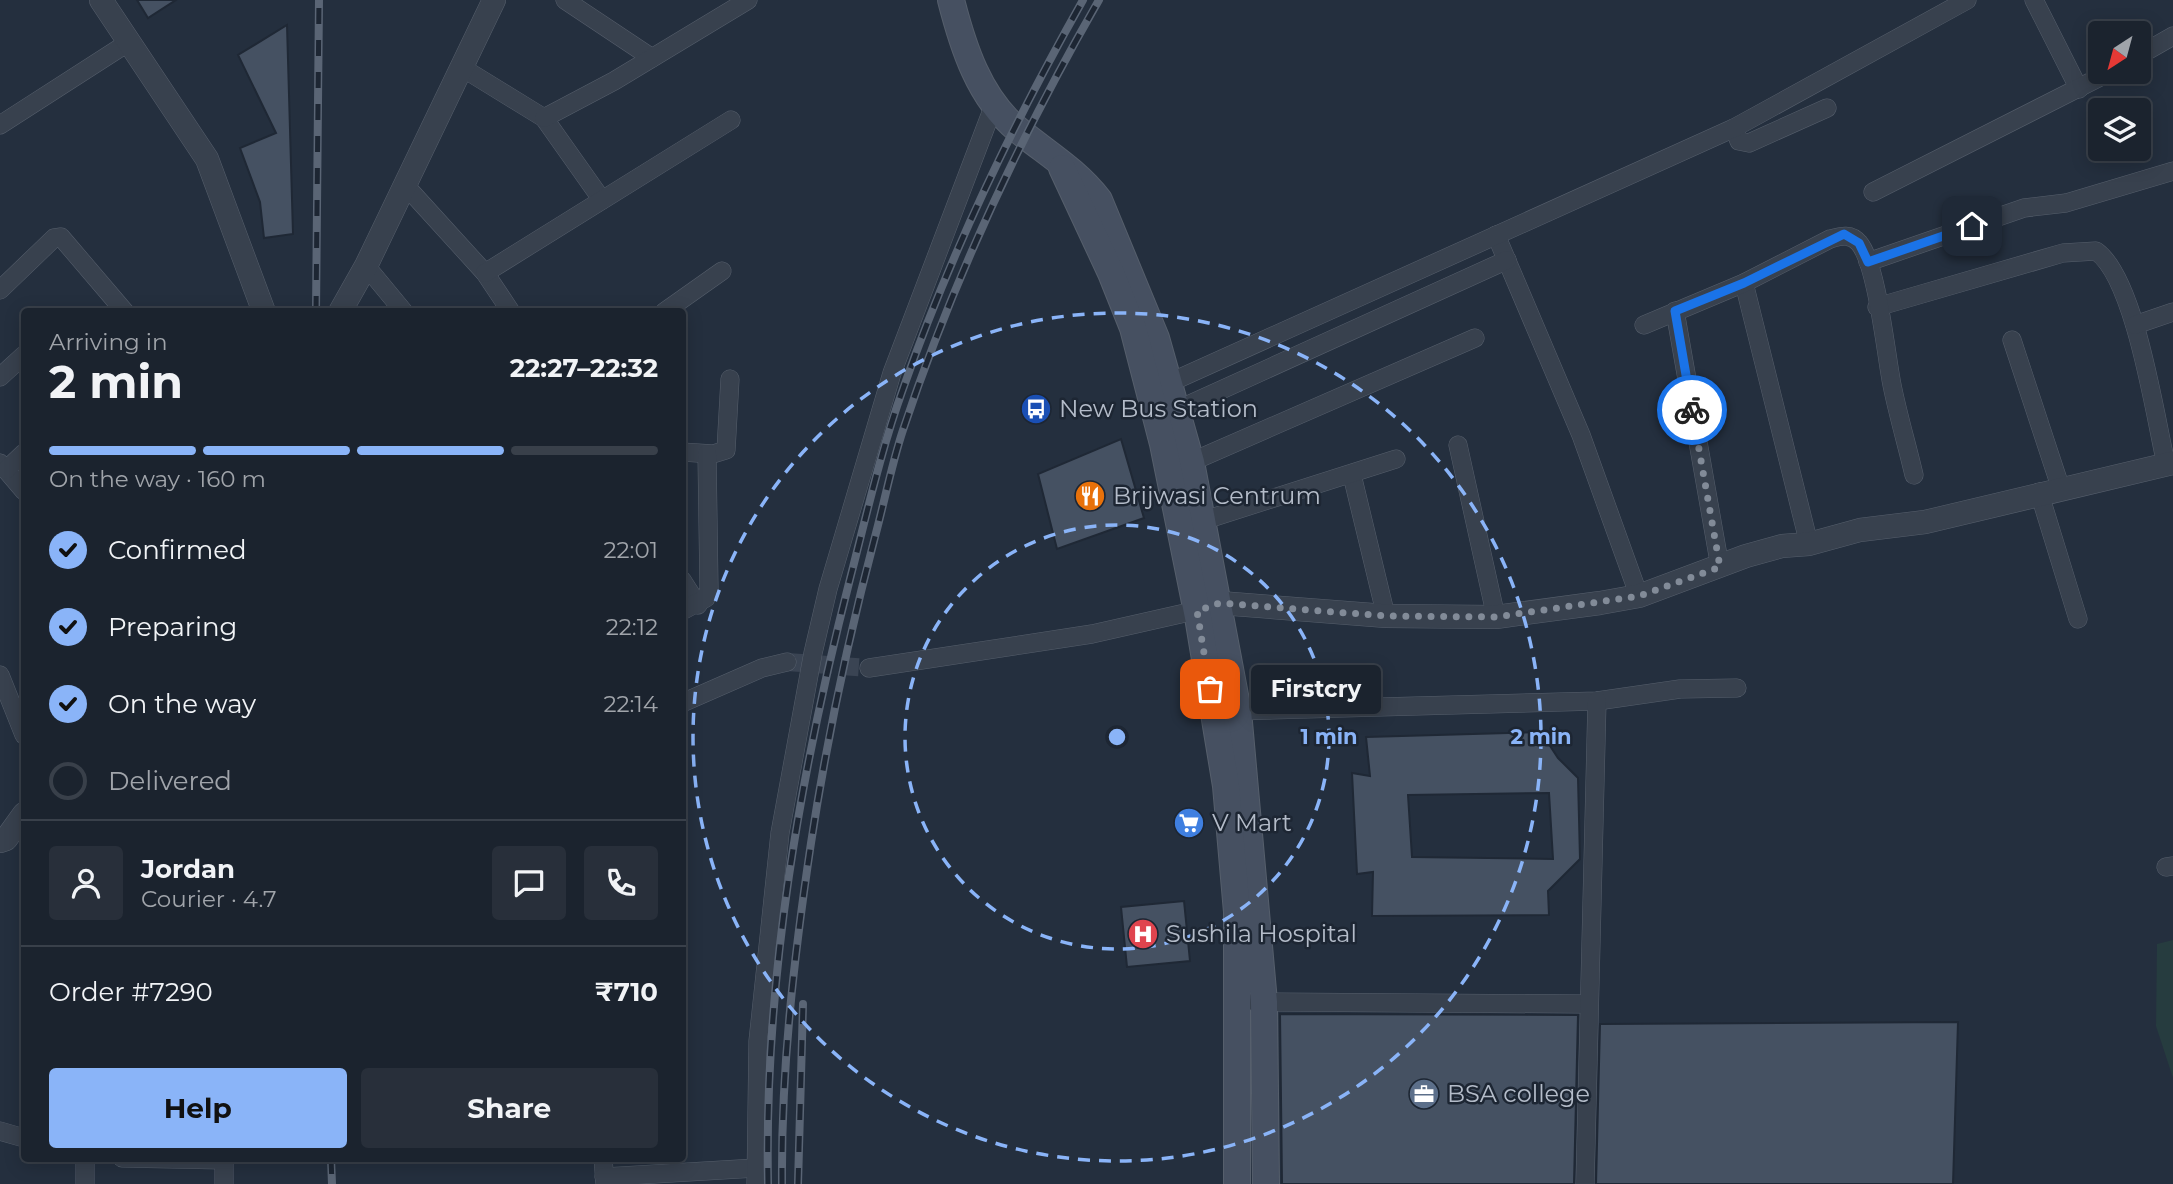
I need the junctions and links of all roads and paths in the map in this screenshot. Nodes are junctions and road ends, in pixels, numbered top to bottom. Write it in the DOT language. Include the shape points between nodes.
graph roads {
  1 [pos="102,0"];
  2 [pos="494,0"];
  3 [pos="565,0"];
  4 [pos="748,0"];
  5 [pos="951,0"];
  6 [pos="1967,0"];
  7 [pos="2034,0"];
  8 [pos="2173,36"];
  9 [pos="130,42"];
  10 [pos="2151,49"];
  11 [pos="652,58"];
  12 [pos="461,67"];
  13 [pos="2088,84"];
  14 [pos="2079,89"];
  15 [pos="994,105"];
  16 [pos="1827,108"];
  17 [pos="544,118"];
  18 [pos="731,120"];
  19 [pos="0,125"];
  20 [pos="1734,128"];
  21 [pos="2173,172"];
  22 [pos="404,184"];
  23 [pos="1873,192"];
  24 [pos="603,200"];
  25 [pos="1496,235"];
  26 [pos="1507,260"];
  27 [pos="1868,262"];
  28 [pos="366,266"];
  29 [pos="722,271"];
  30 [pos="485,273"];
  31 [pos="1744,283"];
  32 [pos="0,290"];
  33 [pos="1877,307"];
  34 [pos="122,308"];
  35 [pos="263,308"];
  36 [pos="342,308"];
  37 [pos="401,308"];
  38 [pos="508,308"];
  39 [pos="670,308"];
  40 [pos="1675,311"];
  41 [pos="2173,312"];
  42 [pos="2135,325"];
  43 [pos="1644,326"];
  44 [pos="1475,338"];
  45 [pos="2012,340"];
  46 [pos="21,358"];
  47 [pos="0,377"];
  48 [pos="730,379"];
  49 [pos="1160,387"];
  50 [pos="1177,410"];
  51 [pos="1458,445"];
  52 [pos="686,452"];
  53 [pos="707,454"];
  54 [pos="21,455"];
  55 [pos="1396,459"];
  56 [pos="1191,463"];
  57 [pos="2169,464"];
  58 [pos="3,466"];
  59 [pos="1352,475"];
  60 [pos="1914,475"];
  61 [pos="21,487"];
  62 [pos="2050,491"];
  63 [pos="1202,521"];
  64 [pos="1809,544"];
  65 [pos="1720,567"];
  66 [pos="1639,596"];
  67 [pos="1209,607"];
  68 [pos="690,608"];
  69 [pos="1386,616"];
  70 [pos="1496,617"];
  71 [pos="2078,619"];
  72 [pos="787,662"];
  73 [pos="869,668"];
  74 [pos="0,675"];
  75 [pos="1737,688"];
  76 [pos="686,701"];
  77 [pos="1597,701"];
  78 [pos="1238,711"];
  79 [pos="21,728"];
  80 [pos="21,818"];
  81 [pos="8,834"];
  82 [pos="1238,1002"];
  83 [pos="1264,1002"];
  84 [pos="1588,1004"];
  85 [pos="0,1130"];
  86 [pos="21,1137"];
  87 [pos="85,1162"];
  88 [pos="224,1162"];
  89 [pos="603,1162"];
  90 [pos="756,1176"];
  91 [pos="604,1181"];
  92 [pos="85,1184"];
  93 [pos="224,1184"];
  94 [pos="1237,1184"];
  95 [pos="1266,1184"];
  96 [pos="1585,1184"];
  1 -- 9 [label="street"];
  2 -- 12 [label="street"];
  3 -- 11 [label="street"];
  4 -- 11 [label="street"];
  5 -- 15 [label="main road" via="972,68"];
  6 -- 20 [label="street"];
  7 -- 14 [label="street"];
  8 -- 10 [label="street"];
  9 -- 19 [label="street"];
  9 -- 35 [label="street" via="207,159"];
  11 -- 17 [label="street"];
  12 -- 17 [label="street"];
  12 -- 22 [label="street"];
  13 -- 14 [label="street"];
  14 -- 23 [label="street"];
  15 -- 49 [label="main road" via="1016,128 1058,158"];
  15 -- 90 [label="street" via="892,373 813,653 780,834 758,1041"];
  16 -- 20 [label="street" via="1749,142 1740,141"];
  17 -- 24 [label="street"];
  18 -- 24 [label="street"];
  20 -- 25 [label="street"];
  21 -- 27 [label="street" via="2066,203 2024,208"];
  22 -- 28 [label="street"];
  22 -- 30 [label="street"];
  24 -- 30 [label="street"];
  25 -- 26 [label="street"];
  25 -- 49 [label="street"];
  26 -- 50 [label="street"];
  26 -- 66 [label="street" via="1581,435"];
  27 -- 31 [label="street" via="1859,243 1844,234"];
  27 -- 33 [label="street"];
  28 -- 36 [label="street"];
  28 -- 37 [label="street"];
  29 -- 39 [label="street"];
  30 -- 38 [label="street"];
  31 -- 40 [label="street"];
  31 -- 64 [label="street"];
  32 -- 34 [label="street" via="54,238 61,237"];
  33 -- 42 [label="street" via="2083,250 2104,256"];
  33 -- 60 [label="street"];
  40 -- 43 [label="street"];
  40 -- 65 [label="street"];
  41 -- 42 [label="street"];
  42 -- 57 [label="street"];
  44 -- 56 [label="street"];
  45 -- 62 [label="street"];
  46 -- 47 [label="street"];
  48 -- 53 [label="street" via="726,450"];
  49 -- 50 [label="main road"];
  49 -- 67 [label="main road"];
  50 -- 56 [label="main road"];
  51 -- 70 [label="street"];
  52 -- 53 [label="street"];
  53 -- 68 [label="street" via="709,589 706,598"];
  54 -- 58 [label="street"];
  55 -- 59 [label="street"];
  56 -- 63 [label="main road"];
  57 -- 62 [label="street"];
  58 -- 61 [label="street"];
  59 -- 63 [label="street"];
  59 -- 69 [label="street"];
  62 -- 64 [label="street"];
  62 -- 71 [label="street"];
  63 -- 67 [label="main road"];
  64 -- 65 [label="street" via="1782,546"];
  65 -- 66 [label="street"];
  66 -- 70 [label="street"];
  67 -- 69 [label="street"];
  67 -- 73 [label="street" via="1092,634"];
  67 -- 78 [label="main road"];
  67 -- 82 [label="main road" via="1237,912"];
  69 -- 70 [label="street"];
  72 -- 76 [label="street"];
  74 -- 79 [label="street"];
  75 -- 77 [label="street" via="1680,688"];
  77 -- 78 [label="street"];
  77 -- 84 [label="street"];
  78 -- 83 [label="main road"];
  80 -- 81 [label="street"];
  82 -- 83 [label="street"];
  82 -- 94 [label="main road"];
  83 -- 84 [label="street"];
  83 -- 95 [label="main road"];
  84 -- 96 [label="street"];
  85 -- 86 [label="street"];
  87 -- 92 [label="street"];
  88 -- 93 [label="street"];
  89 -- 91 [label="street"];
  90 -- 91 [label="street"];
}
